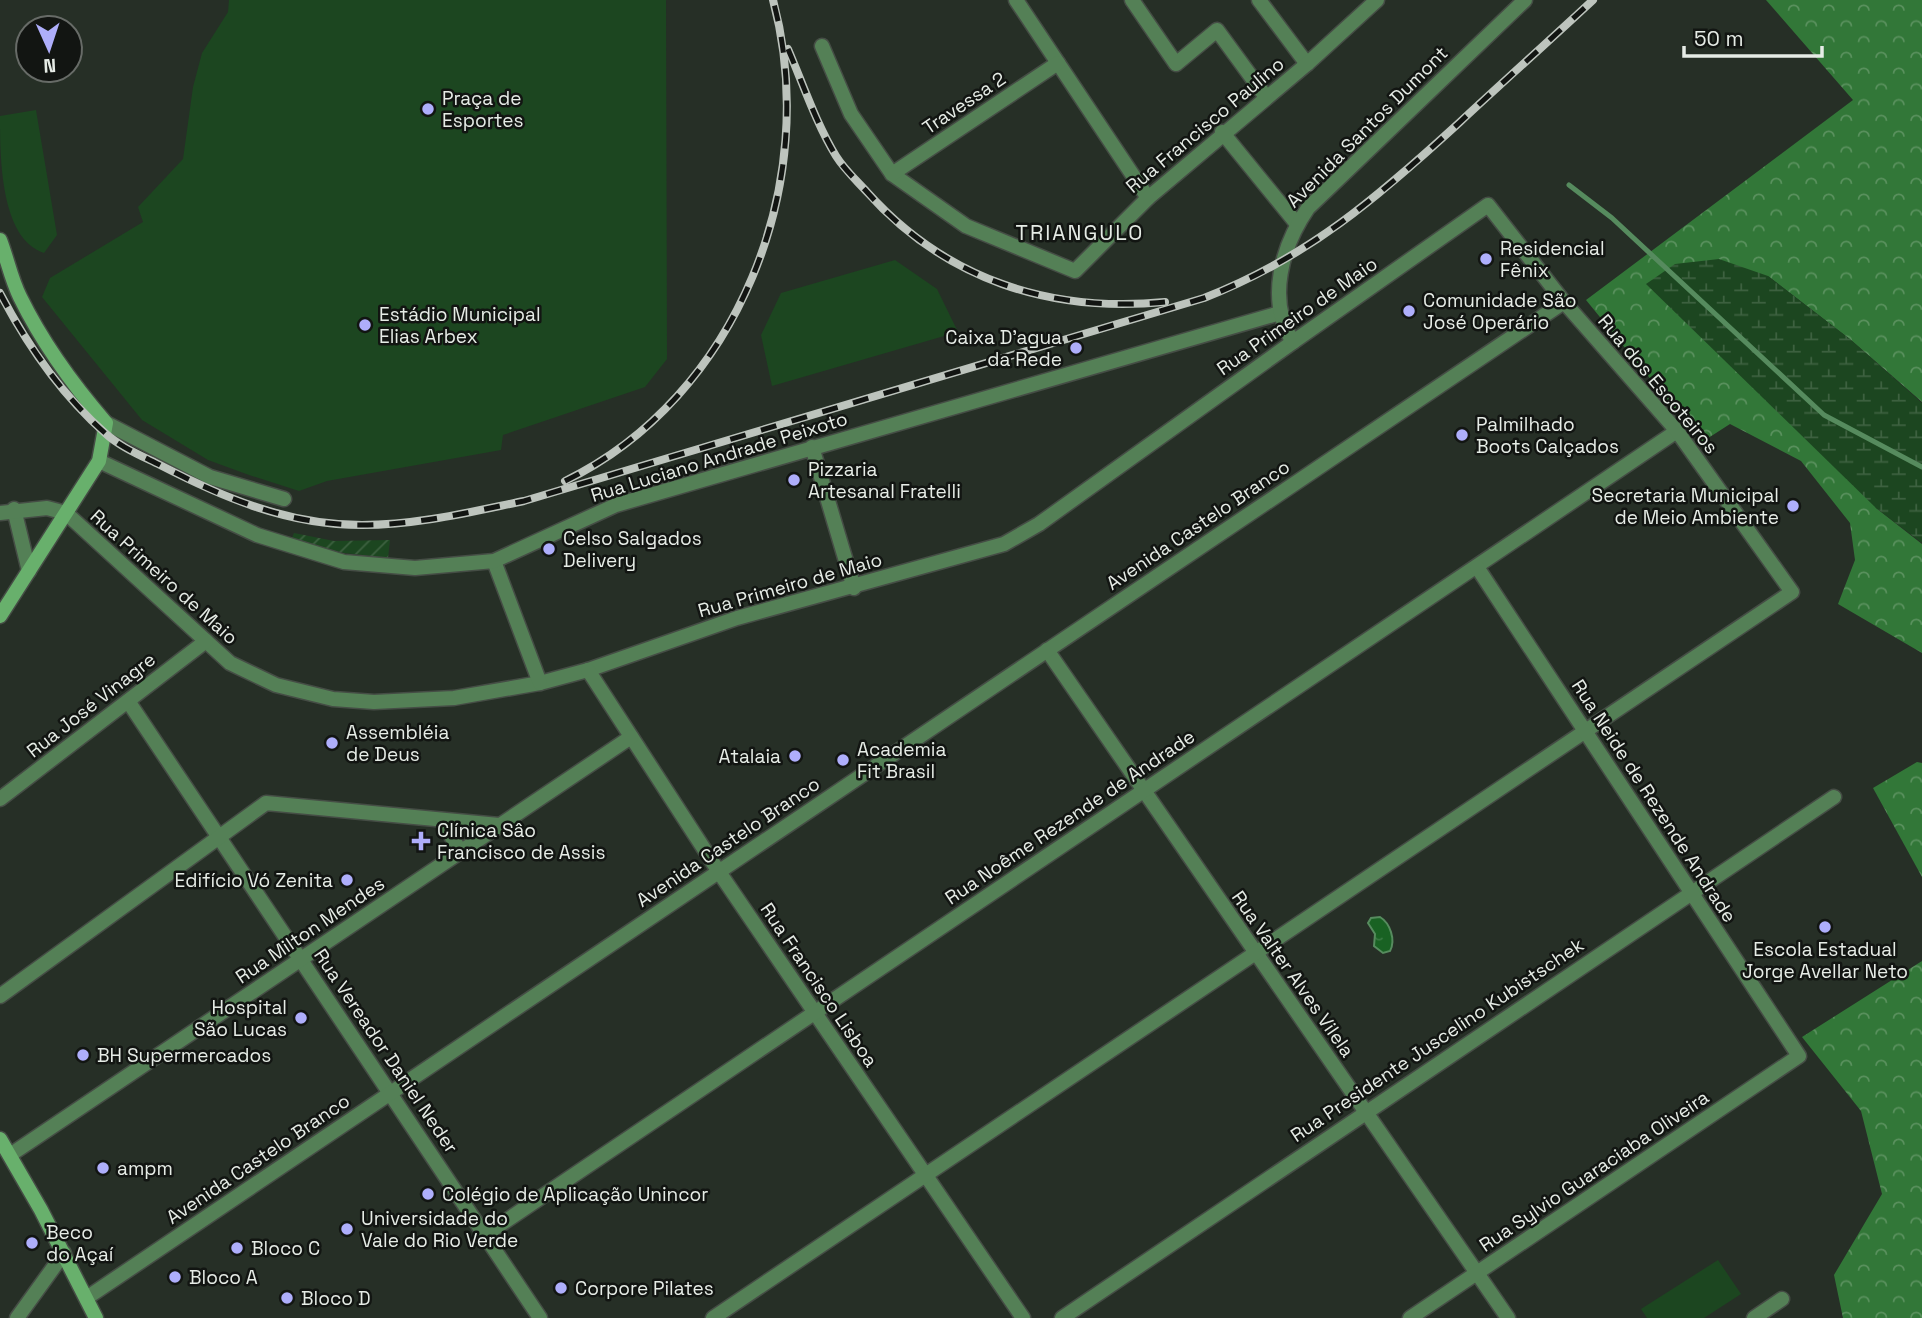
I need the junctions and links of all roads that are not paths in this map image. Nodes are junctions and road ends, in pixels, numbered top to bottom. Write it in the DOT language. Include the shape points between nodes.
graph roads {
  1 [pos="1016,0"];
  2 [pos="1132,0"];
  3 [pos="1259,0"];
  4 [pos="1377,0"];
  5 [pos="1525,0"];
  6 [pos="822,46"];
  7 [pos="1058,63"];
  8 [pos="1307,64"];
  9 [pos="1265,97"];
  10 [pos="1222,132"];
  11 [pos="892,174"];
  12 [pos="1148,198"];
  13 [pos="1488,205"];
  14 [pos="1297,224"];
  15 [pos="0,240"];
  16 [pos="1564,302"];
  17 [pos="1280,313"];
  18 [pos="1293,342"];
  19 [pos="106,423"];
  20 [pos="1677,432"];
  21 [pos="812,447"];
  22 [pos="99,461"];
  23 [pos="284,499"];
  24 [pos="7,511"];
  25 [pos="66,513"];
  26 [pos="494,561"];
  27 [pos="1476,567"];
  28 [pos="29,571"];
  29 [pos="854,588"];
  30 [pos="0,616"];
  31 [pos="206,641"];
  32 [pos="1047,650"];
  33 [pos="588,670"];
  34 [pos="540,684"];
  35 [pos="128,701"];
  36 [pos="1585,731"];
  37 [pos="631,737"];
  38 [pos="1143,791"];
  39 [pos="1834,797"];
  40 [pos="0,799"];
  41 [pos="441,820"];
  42 [pos="499,825"];
  43 [pos="219,838"];
  44 [pos="461,852"];
  45 [pos="719,872"];
  46 [pos="1691,891"];
  47 [pos="1255,953"];
  48 [pos="301,959"];
  49 [pos="0,996"];
  50 [pos="815,1013"];
  51 [pos="1799,1056"];
  52 [pos="391,1093"];
  53 [pos="1365,1112"];
  54 [pos="0,1139"];
  55 [pos="10,1155"];
  56 [pos="926,1175"];
  57 [pos="485,1235"];
  58 [pos="64,1253"];
  59 [pos="1476,1273"];
  60 [pos="88,1297"];
  61 [pos="1782,1299"];
  62 [pos="17,1318"];
  63 [pos="96,1318"];
  64 [pos="540,1318"];
  65 [pos="713,1318"];
  66 [pos="1023,1318"];
  67 [pos="1062,1318"];
  68 [pos="1410,1318"];
  69 [pos="1508,1318"];
  70 [pos="1754,1318"];
  1 -- 7 [label="street"];
  2 -- 9 [label="street" via="1176,64 1217,30"];
  3 -- 8 [label="street"];
  4 -- 8 [label="street, Rua Francisco Paulino"];
  5 -- 14 [label="street, Avenida Santos Dumont" via="1308,208"];
  6 -- 11 [label="street, Rua Francisco Paulino" via="851,114"];
  7 -- 11 [label="street, Travessa 2"];
  7 -- 12 [label="street"];
  8 -- 9 [label="street, Rua Francisco Paulino"];
  9 -- 10 [label="street, Rua Francisco Paulino"];
  10 -- 12 [label="street, Rua Francisco Paulino"];
  10 -- 14 [label="street"];
  11 -- 12 [label="street, Rua Francisco Paulino" via="966,226 1075,271"];
  13 -- 16 [label="street, Rua dos Escoteiros"];
  13 -- 18 [label="street, Rua Primeiro de Maio"];
  14 -- 17 [label="street, Avenida Santos Dumont" via="1281,264"];
  15 -- 19 [label="main road" via="18,294 36,327"];
  16 -- 20 [label="street, Rua dos Escoteiros"];
  16 -- 32 [label="street, Avenida Castelo Branco"];
  17 -- 18 [label="street, Avenida Santos Dumont"];
  17 -- 21 [label="street, Rua Luciano Andrade Peixoto"];
  18 -- 29 [label="street, Rua Primeiro de Maio" via="1039,524 1004,544"];
  19 -- 22 [label="main road"];
  19 -- 23 [label="street" via="210,477"];
  20 -- 27 [label="street, Rua Noême Rezende de Andrade"];
  20 -- 36 [label="street, Rua dos Escoteiros" via="1792,592"];
  21 -- 26 [label="street, Rua Luciano Andrade Peixoto" via="616,505"];
  21 -- 29 [label="street"];
  22 -- 25 [label="main road"];
  22 -- 26 [label="street, Rua Luciano Andrade Peixoto" via="257,534 344,562 415,568"];
  24 -- 25 [label="street" via="47,508"];
  24 -- 28 [label="street"];
  25 -- 28 [label="main road"];
  25 -- 31 [label="street, Rua Primeiro de Maio"];
  26 -- 34 [label="street"];
  27 -- 36 [label="street, Rua Neide de Rezende Andrade"];
  27 -- 38 [label="street, Rua Noême Rezende de Andrade"];
  28 -- 30 [label="main road"];
  29 -- 33 [label="street, Rua Primeiro de Maio" via="737,618"];
  31 -- 34 [label="street, Rua Primeiro de Maio" via="230,663 276,685 332,699 454,698"];
  31 -- 35 [label="street, Rua José Vinagre"];
  32 -- 38 [label="street, Rua Valter Alves Vilela"];
  32 -- 45 [label="street, Avenida Castelo Branco"];
  33 -- 34 [label="street, Rua Primeiro de Maio"];
  33 -- 37 [label="street, Rua Francisco Lisboa"];
  35 -- 40 [label="street, Rua José Vinagre"];
  35 -- 43 [label="street, Rua Vereador Daniel Neder"];
  36 -- 46 [label="street, Rua Neide de Rezende Andrade"];
  36 -- 47 [label="street"];
  37 -- 42 [label="street, Rua Milton Mendes"];
  37 -- 45 [label="street, Rua Francisco Lisboa"];
  38 -- 47 [label="street, Rua Valter Alves Vilela"];
  38 -- 50 [label="street, Rua Noême Rezende de Andrade"];
  39 -- 46 [label="street, Rua Presidente Juscelino Kubistschek"];
  41 -- 42 [label="street"];
  41 -- 43 [label="street" via="266,803"];
  41 -- 44 [label="street"];
  42 -- 44 [label="street, Rua Milton Mendes"];
  43 -- 48 [label="street, Rua Vereador Daniel Neder"];
  43 -- 49 [label="street"];
  44 -- 48 [label="street, Rua Milton Mendes"];
  45 -- 50 [label="street, Rua Francisco Lisboa"];
  45 -- 52 [label="street, Avenida Castelo Branco"];
  46 -- 51 [label="street, Rua Neide de Rezende Andrade"];
  46 -- 53 [label="street, Rua Presidente Juscelino Kubistschek"];
  47 -- 53 [label="street, Rua Valter Alves Vilela"];
  47 -- 56 [label="street"];
  48 -- 52 [label="street, Rua Vereador Daniel Neder"];
  48 -- 55 [label="street, Rua Milton Mendes"];
  50 -- 56 [label="street, Rua Francisco Lisboa"];
  50 -- 57 [label="street, Rua Noême Rezende de Andrade"];
  51 -- 59 [label="street, Rua Sylvio Guaraciaba Oliveira"];
  52 -- 57 [label="street, Rua Vereador Daniel Neder"];
  52 -- 60 [label="street, Avenida Castelo Branco"];
  53 -- 59 [label="street, Rua Valter Alves Vilela"];
  53 -- 67 [label="street, Rua Presidente Juscelino Kubistschek"];
  54 -- 55 [label="main road"];
  55 -- 58 [label="main road"];
  56 -- 65 [label="street"];
  56 -- 66 [label="street, Rua Francisco Lisboa"];
  57 -- 64 [label="street, Rua Vereador Daniel Neder"];
  58 -- 60 [label="main road"];
  58 -- 62 [label="street"];
  59 -- 68 [label="street, Rua Sylvio Guaraciaba Oliveira"];
  59 -- 69 [label="street, Rua Valter Alves Vilela"];
  60 -- 63 [label="main road"];
  61 -- 70 [label="street"];
}
